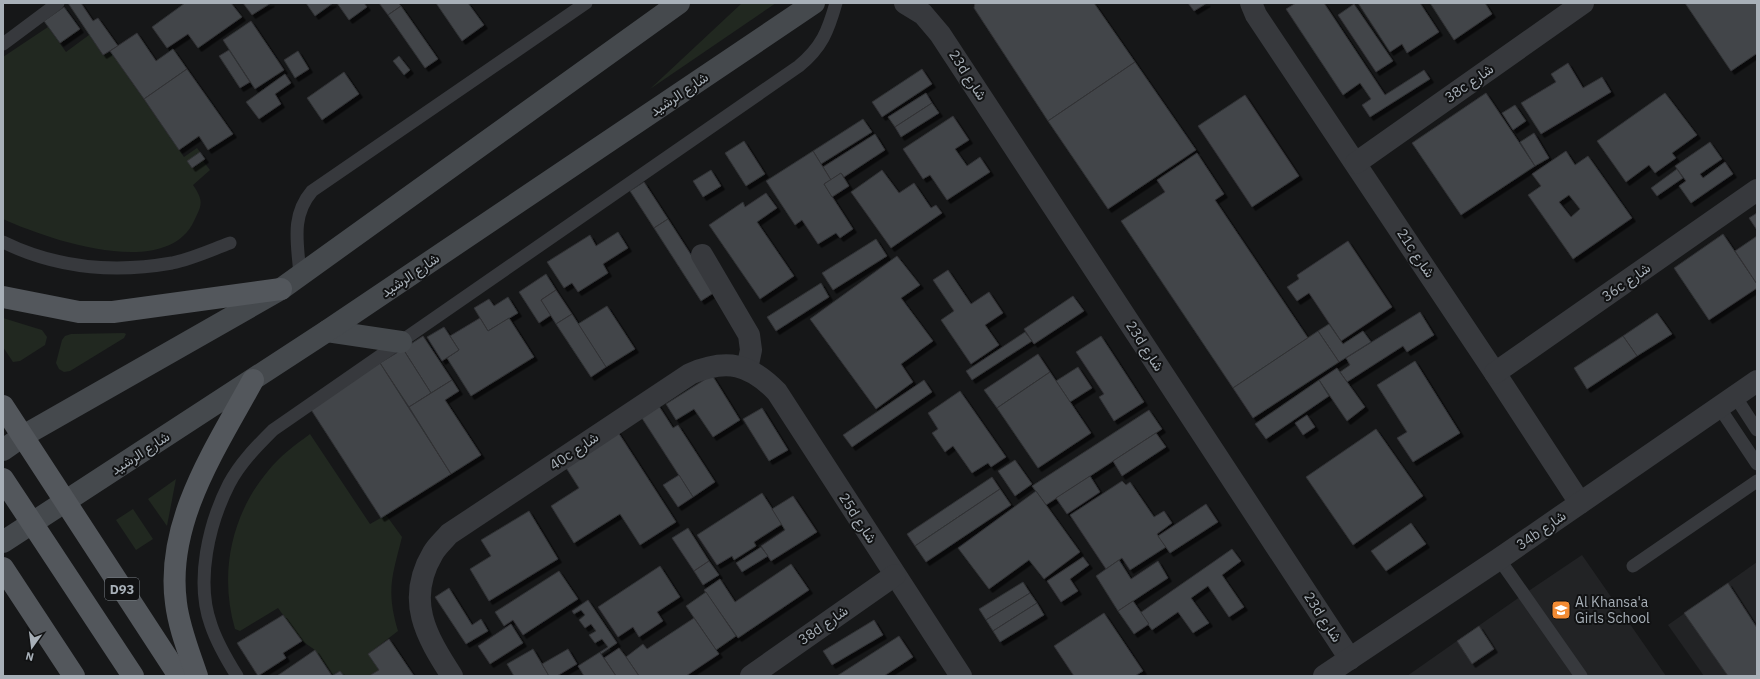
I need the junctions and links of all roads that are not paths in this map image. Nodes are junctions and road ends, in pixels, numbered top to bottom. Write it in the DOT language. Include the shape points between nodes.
graph roads {
  1 [pos="58,3"];
  2 [pos="586,3"];
  3 [pos="678,3"];
  4 [pos="814,3"];
  5 [pos="836,3"];
  6 [pos="905,3"];
  7 [pos="930,3"];
  8 [pos="1251,3"];
  9 [pos="1583,3"];
  10 [pos="940,34"];
  11 [pos="3,44"];
  12 [pos="1356,163"];
  13 [pos="1757,190"];
  14 [pos="3,242"];
  15 [pos="230,243"];
  16 [pos="702,255"];
  17 [pos="300,276"];
  18 [pos="281,289"];
  19 [pos="3,297"];
  20 [pos="327,331"];
  21 [pos="401,342"];
  22 [pos="746,369"];
  23 [pos="1495,373"];
  24 [pos="253,380"];
  25 [pos="1757,381"];
  26 [pos="1727,401"];
  27 [pos="3,406"];
  28 [pos="1757,430"];
  29 [pos="23,436"];
  30 [pos="3,450"];
  31 [pos="1757,464"];
  32 [pos="3,479"];
  33 [pos="1757,481"];
  34 [pos="65,502"];
  35 [pos="1580,503"];
  36 [pos="32,523"];
  37 [pos="3,542"];
  38 [pos="1499,559"];
  39 [pos="1633,566"];
  40 [pos="3,568"];
  41 [pos="896,575"];
  42 [pos="1350,659"];
  43 [pos="74,676"];
  44 [pos="134,676"];
  45 [pos="179,676"];
  46 [pos="197,676"];
  47 [pos="237,676"];
  48 [pos="452,676"];
  49 [pos="751,676"];
  50 [pos="961,676"];
  51 [pos="1324,676"];
  52 [pos="1581,676"];
  1 -- 11 [label="lane"];
  2 -- 17 [label="lane" via="312,191 299,210 297,223"];
  3 -- 17 [label="main road"];
  4 -- 20 [label="main road, شارع الرشيد"];
  5 -- 21 [label="lane" via="824,38 814,54 799,66"];
  6 -- 10 [label="street, 23d شارع" via="923,14"];
  7 -- 10 [label="street, 23d شارع"];
  8 -- 12 [label="street, 21c شارع" via="1256,15"];
  9 -- 12 [label="street, 38c شارع"];
  10 -- 42 [label="street, 23d شارع"];
  12 -- 23 [label="street, 21c شارع"];
  13 -- 23 [label="street, 36c شارع"];
  14 -- 15 [label="lane" via="16,249 66,264 112,268 173,263"];
  16 -- 22 [label="street" via="749,334 751,350"];
  17 -- 18 [label="main road"];
  18 -- 19 [label="main road" via="113,312 80,312"];
  18 -- 29 [label="main road"];
  20 -- 21 [label="main road"];
  20 -- 24 [label="main road, شارع الرشيد"];
  21 -- 47 [label="lane" via="273,430 249,454 230,483 216,514 207,548 204,586 210,624"];
  22 -- 41 [label="street, 25d شارع" via="764,378 777,392"];
  22 -- 48 [label="street, 40c شارع" via="728,365 708,366 690,374 449,534 434,552 423,574 420,599 423,623 432,645"];
  23 -- 35 [label="street, 21c شارع"];
  24 -- 34 [label="main road, شارع الرشيد"];
  24 -- 46 [label="main road" via="201,475 179,542 175,566 176,604"];
  25 -- 26 [label="street, 34b شارع"];
  26 -- 28 [label="lane"];
  26 -- 31 [label="lane"];
  26 -- 35 [label="street, 34b شارع"];
  27 -- 29 [label="main road"];
  29 -- 30 [label="main road"];
  29 -- 34 [label="main road"];
  32 -- 36 [label="main road"];
  33 -- 39 [label="lane"];
  34 -- 36 [label="main road, شارع الرشيد"];
  34 -- 45 [label="main road, D93"];
  35 -- 38 [label="street, 34b شارع"];
  36 -- 37 [label="main road, شارع الرشيد"];
  36 -- 44 [label="main road"];
  38 -- 42 [label="street, 34b شارع"];
  38 -- 52 [label="lane"];
  40 -- 43 [label="main road"];
  41 -- 49 [label="street, 38d شارع"];
  41 -- 50 [label="street, 25d شارع"];
  42 -- 51 [label="street, 34b شارع"];
}
